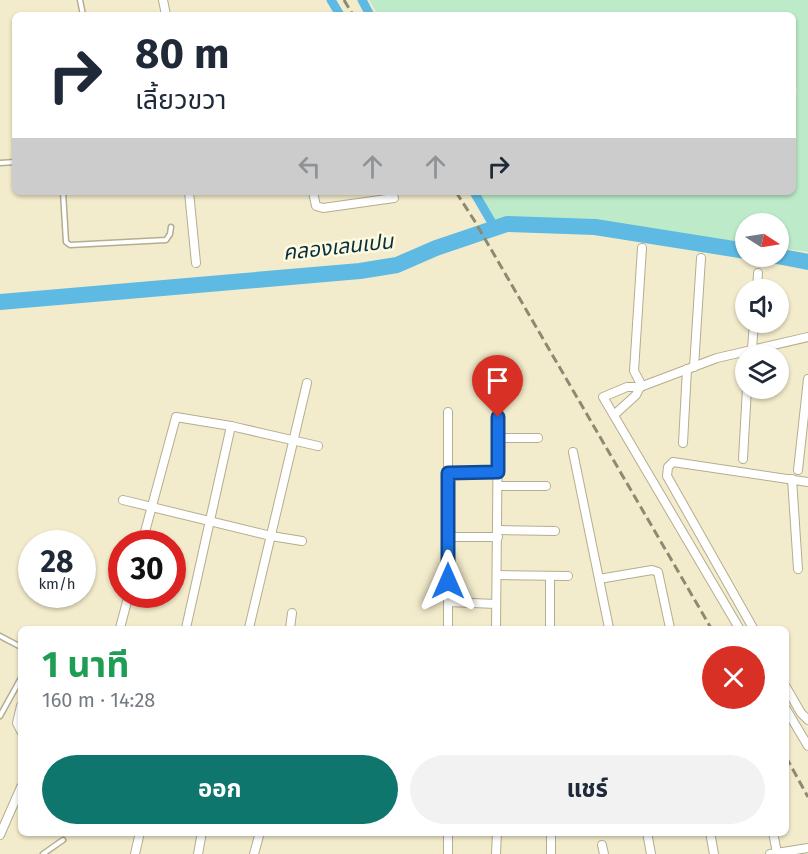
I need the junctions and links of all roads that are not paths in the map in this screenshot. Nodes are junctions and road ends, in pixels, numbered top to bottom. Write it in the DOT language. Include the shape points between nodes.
graph roads {
  1 [pos="63,195"];
  2 [pos="189,195"];
  3 [pos="314,195"];
  4 [pos="394,198"];
  5 [pos="171,226"];
  6 [pos="642,249"];
  7 [pos="701,258"];
  8 [pos="196,263"];
  9 [pos="758,273"];
  10 [pos="758,279"];
  11 [pos="808,337"];
  12 [pos="777,345"];
  13 [pos="735,356"];
  14 [pos="691,368"];
  15 [pos="808,379"];
  16 [pos="307,383"];
  17 [pos="641,386"];
  18 [pos="746,399"];
  19 [pos="448,412"];
  20 [pos="614,415"];
  21 [pos="498,417"];
  22 [pos="231,426"];
  23 [pos="498,438"];
  24 [pos="538,438"];
  25 [pos="294,441"];
  26 [pos="683,443"];
  27 [pos="318,446"];
  28 [pos="573,452"];
  29 [pos="743,459"];
  30 [pos="798,470"];
  31 [pos="498,472"];
  32 [pos="448,473"];
  33 [pos="792,479"];
  34 [pos="808,482"];
  35 [pos="498,486"];
  36 [pos="546,486"];
  37 [pos="123,500"];
  38 [pos="151,507"];
  39 [pos="210,522"];
  40 [pos="145,530"];
  41 [pos="555,531"];
  42 [pos="498,534"];
  43 [pos="271,536"];
  44 [pos="448,537"];
  45 [pos="302,541"];
  46 [pos="798,569"];
  47 [pos="498,575"];
  48 [pos="568,576"];
  49 [pos="550,577"];
  50 [pos="599,579"];
  51 [pos="448,602"];
  52 [pos="496,604"];
  53 [pos="126,608"];
  54 [pos="292,613"];
  55 [pos="122,626"];
  56 [pos="186,626"];
  57 [pos="249,626"];
  58 [pos="290,626"];
  59 [pos="448,626"];
  60 [pos="496,626"];
  61 [pos="550,626"];
  62 [pos="609,626"];
  63 [pos="670,626"];
  64 [pos="738,626"];
  65 [pos="752,626"];
  66 [pos="0,636"];
  67 [pos="18,646"];
  68 [pos="18,683"];
  69 [pos="789,692"];
  70 [pos="789,714"];
  71 [pos="0,716"];
  72 [pos="808,720"];
  73 [pos="808,746"];
  74 [pos="18,794"];
  75 [pos="0,835"];
  76 [pos="139,836"];
  77 [pos="201,836"];
  78 [pos="259,836"];
  79 [pos="448,836"];
  80 [pos="496,836"];
  81 [pos="551,836"];
  82 [pos="648,836"];
  83 [pos="711,836"];
  84 [pos="772,836"];
  85 [pos="63,840"];
  86 [pos="808,848"];
  87 [pos="774,853"];
  88 [pos="43,854"];
  89 [pos="135,854"];
  90 [pos="198,854"];
  91 [pos="254,854"];
  92 [pos="448,854"];
  93 [pos="496,854"];
  94 [pos="552,854"];
  95 [pos="651,854"];
  96 [pos="714,854"];
  1 -- 5 [label="lane" via="66,242 70,245 166,240"];
  2 -- 8 [label="street"];
  3 -- 4 [label="street" via="316,206 323,208"];
  6 -- 17 [label="street" via="634,371"];
  7 -- 14 [label="street"];
  9 -- 10 [label="street"];
  11 -- 12 [label="street"];
  13 -- 14 [label="street"];
  14 -- 17 [label="street"];
  14 -- 26 [label="street"];
  15 -- 30 [label="street"];
  16 -- 25 [label="street"];
  17 -- 20 [label="street"];
  17 -- 20 [label="street" via="603,397"];
  18 -- 29 [label="street"];
  19 -- 32 [label="street"];
  20 -- 64 [label="street"];
  21 -- 23 [label="street"];
  22 -- 25 [label="street"];
  22 -- 38 [label="street" via="176,417"];
  22 -- 39 [label="street"];
  23 -- 24 [label="street"];
  23 -- 31 [label="street"];
  25 -- 27 [label="street"];
  25 -- 43 [label="street"];
  28 -- 50 [label="street"];
  31 -- 32 [label="street"];
  31 -- 35 [label="street"];
  32 -- 44 [label="street"];
  33 -- 34 [label="street"];
  33 -- 46 [label="street"];
  33 -- 65 [label="street" via="673,462 668,467 667,476"];
  35 -- 36 [label="street"];
  35 -- 42 [label="street"];
  37 -- 38 [label="street"];
  38 -- 39 [label="street"];
  38 -- 40 [label="street"];
  39 -- 43 [label="street"];
  39 -- 56 [label="street"];
  41 -- 42 [label="street"];
  42 -- 44 [label="street"];
  42 -- 47 [label="street"];
  43 -- 45 [label="street"];
  43 -- 57 [label="street"];
  44 -- 51 [label="street"];
  47 -- 49 [label="street"];
  47 -- 52 [label="street"];
  48 -- 49 [label="street"];
  49 -- 61 [label="street"];
  50 -- 62 [label="street"];
  50 -- 63 [label="street" via="658,572"];
  51 -- 52 [label="street"];
  51 -- 59 [label="street"];
  52 -- 60 [label="street"];
  53 -- 55 [label="street"];
  54 -- 58 [label="street"];
  66 -- 67 [label="lane"];
  68 -- 71 [label="lane"];
  69 -- 72 [label="street"];
  70 -- 73 [label="street"];
  74 -- 75 [label="street"];
  76 -- 89 [label="street"];
  77 -- 90 [label="street"];
  78 -- 91 [label="street"];
  79 -- 92 [label="street"];
  80 -- 93 [label="street"];
  81 -- 94 [label="street"];
  82 -- 95 [label="street"];
  83 -- 96 [label="street"];
  84 -- 87 [label="street"];
  85 -- 88 [label="lane"];
  86 -- 87 [label="street"];
}
